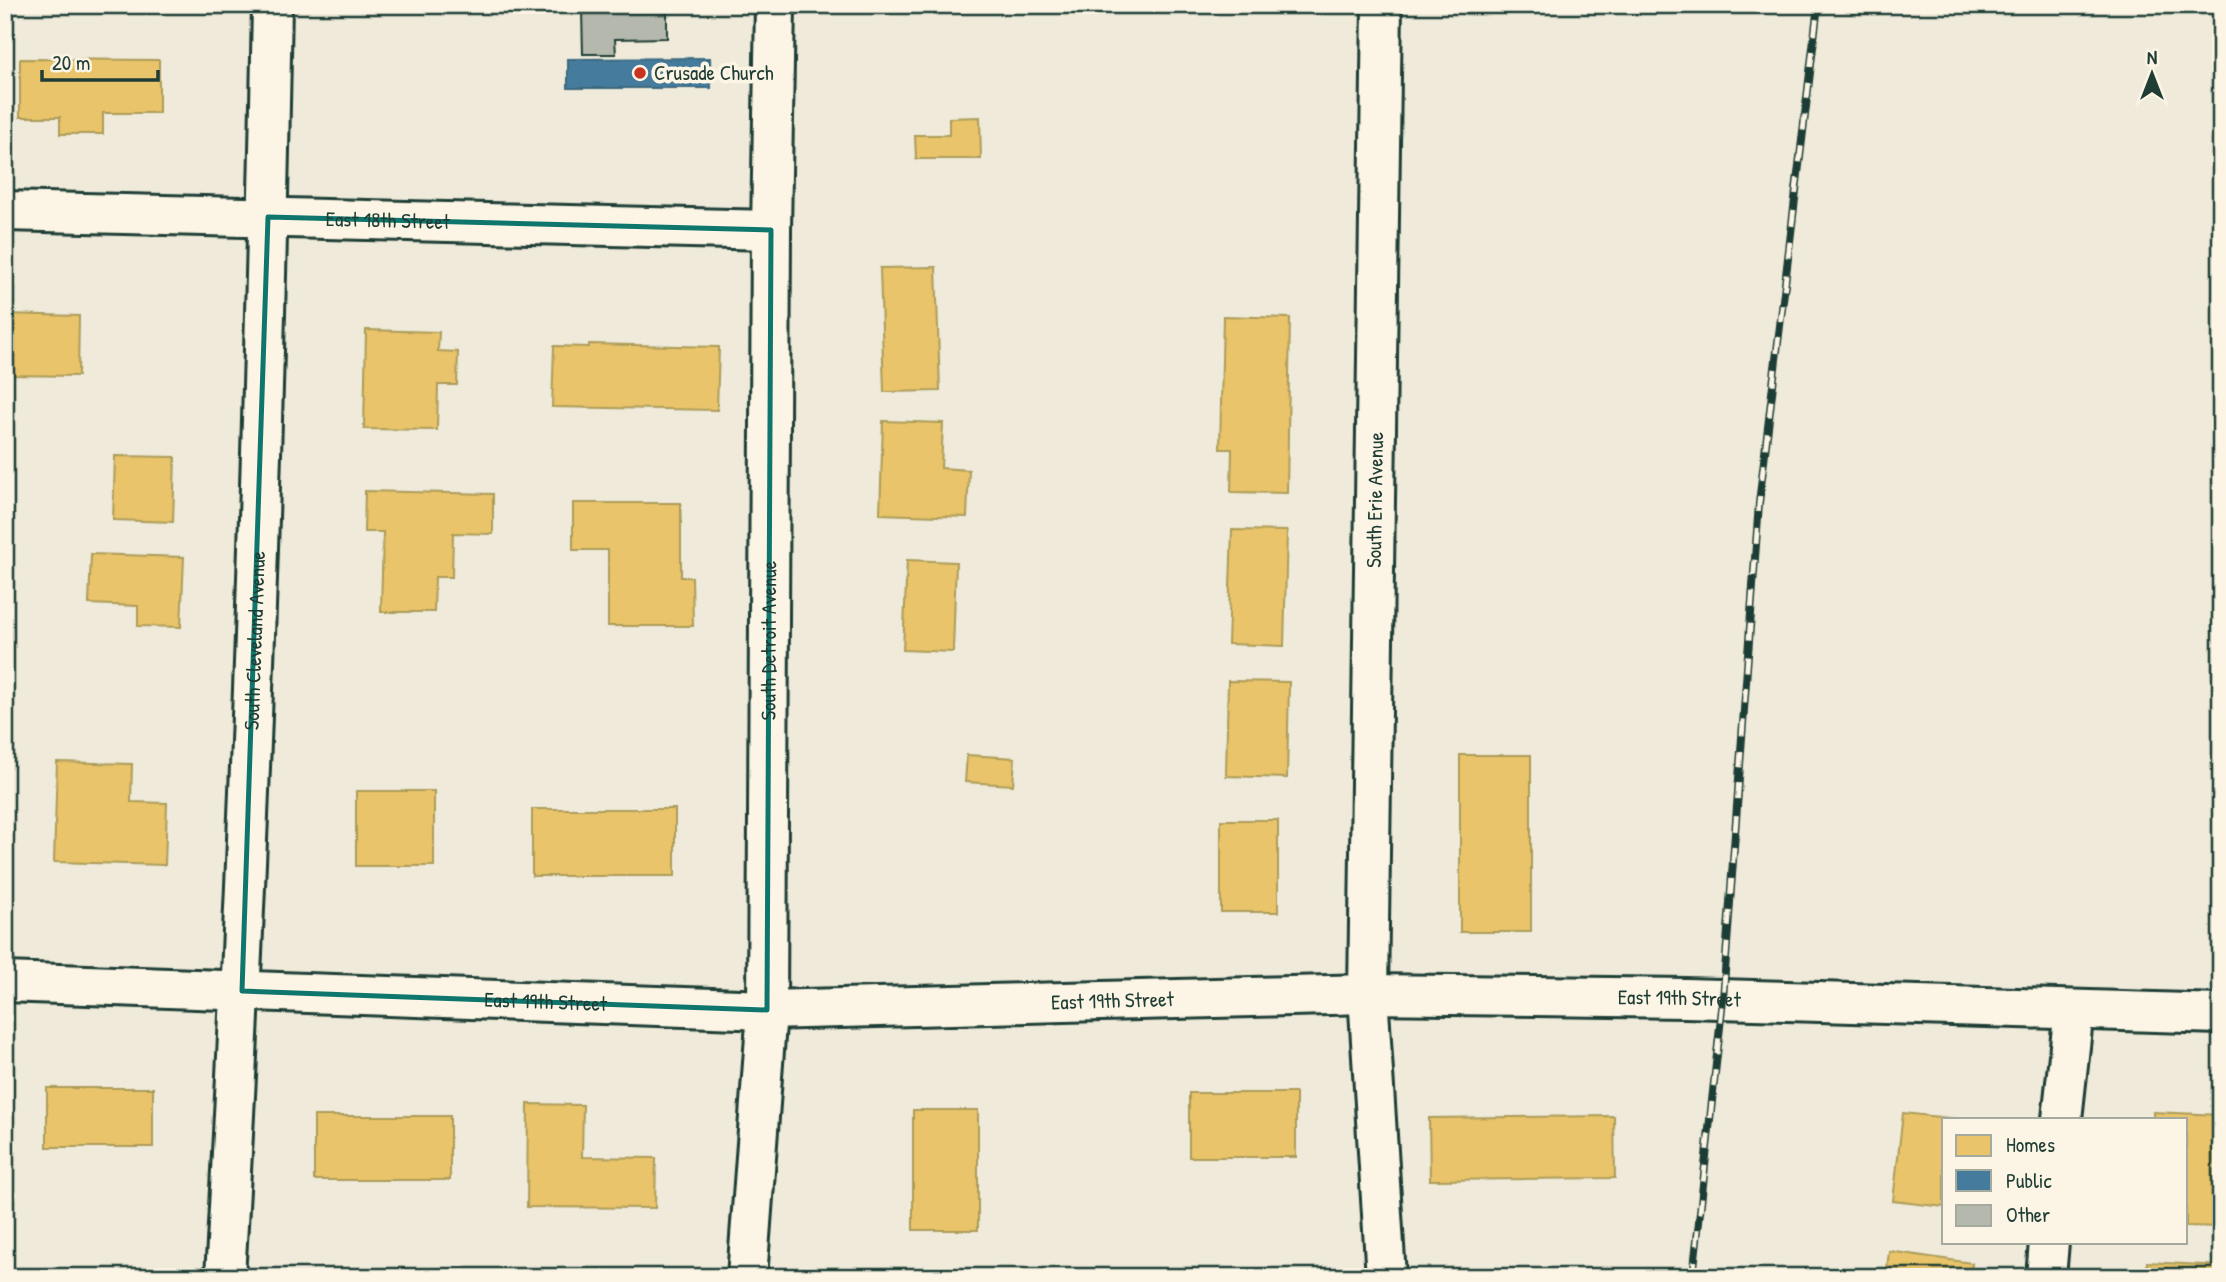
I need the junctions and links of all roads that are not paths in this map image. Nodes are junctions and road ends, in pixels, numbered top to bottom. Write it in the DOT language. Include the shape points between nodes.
graph roads {
  1 [pos="272,5"];
  2 [pos="775,5"];
  3 [pos="1382,5"];
  4 [pos="5,211"];
  5 [pos="268,217"];
  6 [pos="771,230"];
  7 [pos="5,982"];
  8 [pos="242,991"];
  9 [pos="1368,994"];
  10 [pos="767,1010"];
  11 [pos="2074,1010"];
  12 [pos="2221,1014"];
  13 [pos="2062,1118"];
  14 [pos="2049,1244"];
  15 [pos="225,1277"];
  16 [pos="747,1277"];
  17 [pos="1386,1277"];
  18 [pos="2046,1277"];
  1 -- 5 [label="street, South Cleveland Avenue"];
  2 -- 6 [label="street, South Detroit Avenue"];
  3 -- 9 [label="street, South Erie Avenue"];
  4 -- 5 [label="street, East 18th Street"];
  5 -- 6 [label="street, East 18th Street"];
  5 -- 8 [label="street, South Cleveland Avenue"];
  6 -- 10 [label="street, South Detroit Avenue"];
  7 -- 8 [label="street, East 19th Street"];
  8 -- 10 [label="street, East 19th Street"];
  8 -- 15 [label="street, South Cleveland Avenue"];
  9 -- 10 [label="street, East 19th Street"];
  9 -- 11 [label="street, East 19th Street"];
  9 -- 17 [label="street, South Erie Avenue"];
  10 -- 16 [label="street, South Detroit Avenue"];
  11 -- 12 [label="street, East 19th Street"];
  11 -- 13 [label="street"];
  14 -- 18 [label="street"];
}
